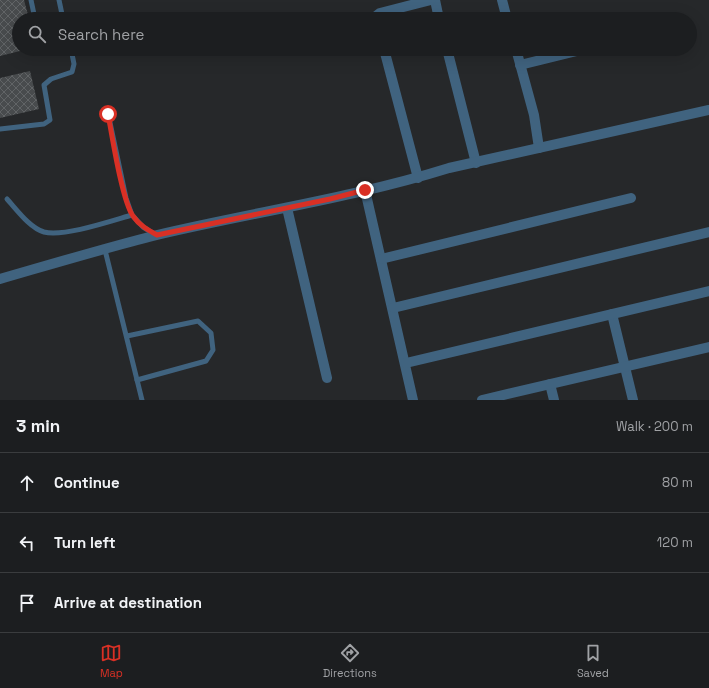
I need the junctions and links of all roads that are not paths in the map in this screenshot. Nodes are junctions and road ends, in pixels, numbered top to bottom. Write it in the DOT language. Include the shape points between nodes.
graph roads {
  1 [pos="31,0"];
  2 [pos="59,0"];
  3 [pos="431,0"];
  4 [pos="435,0"];
  5 [pos="502,0"];
  6 [pos="34,12"];
  7 [pos="62,12"];
  8 [pos="384,12"];
  9 [pos="438,12"];
  10 [pos="505,12"];
  11 [pos="72,56"];
  12 [pos="386,56"];
  13 [pos="449,56"];
  14 [pos="518,56"];
  15 [pos="557,56"];
  16 [pos="520,65"];
  17 [pos="709,110"];
  18 [pos="108,114"];
  19 [pos="0,129"];
  20 [pos="539,148"];
  21 [pos="476,163"];
  22 [pos="418,178"];
  23 [pos="365,190"];
  24 [pos="631,198"];
  25 [pos="7,200"];
  26 [pos="287,208"];
  27 [pos="132,215"];
  28 [pos="709,232"];
  29 [pos="157,235"];
  30 [pos="105,250"];
  31 [pos="381,259"];
  32 [pos="0,279"];
  33 [pos="709,291"];
  34 [pos="393,308"];
  35 [pos="612,314"];
  36 [pos="127,336"];
  37 [pos="709,347"];
  38 [pos="406,363"];
  39 [pos="625,367"];
  40 [pos="327,378"];
  41 [pos="137,380"];
  42 [pos="550,384"];
  43 [pos="142,400"];
  44 [pos="413,400"];
  45 [pos="482,400"];
  46 [pos="554,400"];
  47 [pos="632,400"];
  1 -- 6 [label="lane"];
  2 -- 7 [label="lane"];
  3 -- 8 [label="street"];
  4 -- 9 [label="street"];
  5 -- 10 [label="street"];
  11 -- 19 [label="lane" via="72,72 51,79 44,85 50,120 44,124"];
  12 -- 22 [label="street"];
  13 -- 21 [label="street"];
  14 -- 16 [label="street"];
  15 -- 16 [label="street"];
  16 -- 20 [label="street" via="534,115"];
  17 -- 20 [label="street"];
  18 -- 27 [label="lane"];
  20 -- 21 [label="street"];
  21 -- 22 [label="street"];
  22 -- 23 [label="street"];
  23 -- 26 [label="street"];
  23 -- 31 [label="street"];
  24 -- 31 [label="street"];
  25 -- 27 [label="lane" via="43,232 60,233"];
  26 -- 29 [label="street"];
  26 -- 40 [label="street"];
  27 -- 29 [label="lane" via="143,227"];
  28 -- 34 [label="street"];
  29 -- 30 [label="street"];
  30 -- 32 [label="street"];
  30 -- 36 [label="lane"];
  31 -- 34 [label="street"];
  33 -- 35 [label="street"];
  34 -- 38 [label="street"];
  35 -- 38 [label="street"];
  35 -- 39 [label="street"];
  36 -- 41 [label="lane"];
  36 -- 41 [label="lane" via="198,321 211,333 213,350 206,361"];
  37 -- 39 [label="street"];
  38 -- 44 [label="street"];
  39 -- 42 [label="street"];
  39 -- 47 [label="street"];
  41 -- 43 [label="lane"];
  42 -- 45 [label="street"];
  42 -- 46 [label="street"];
}
